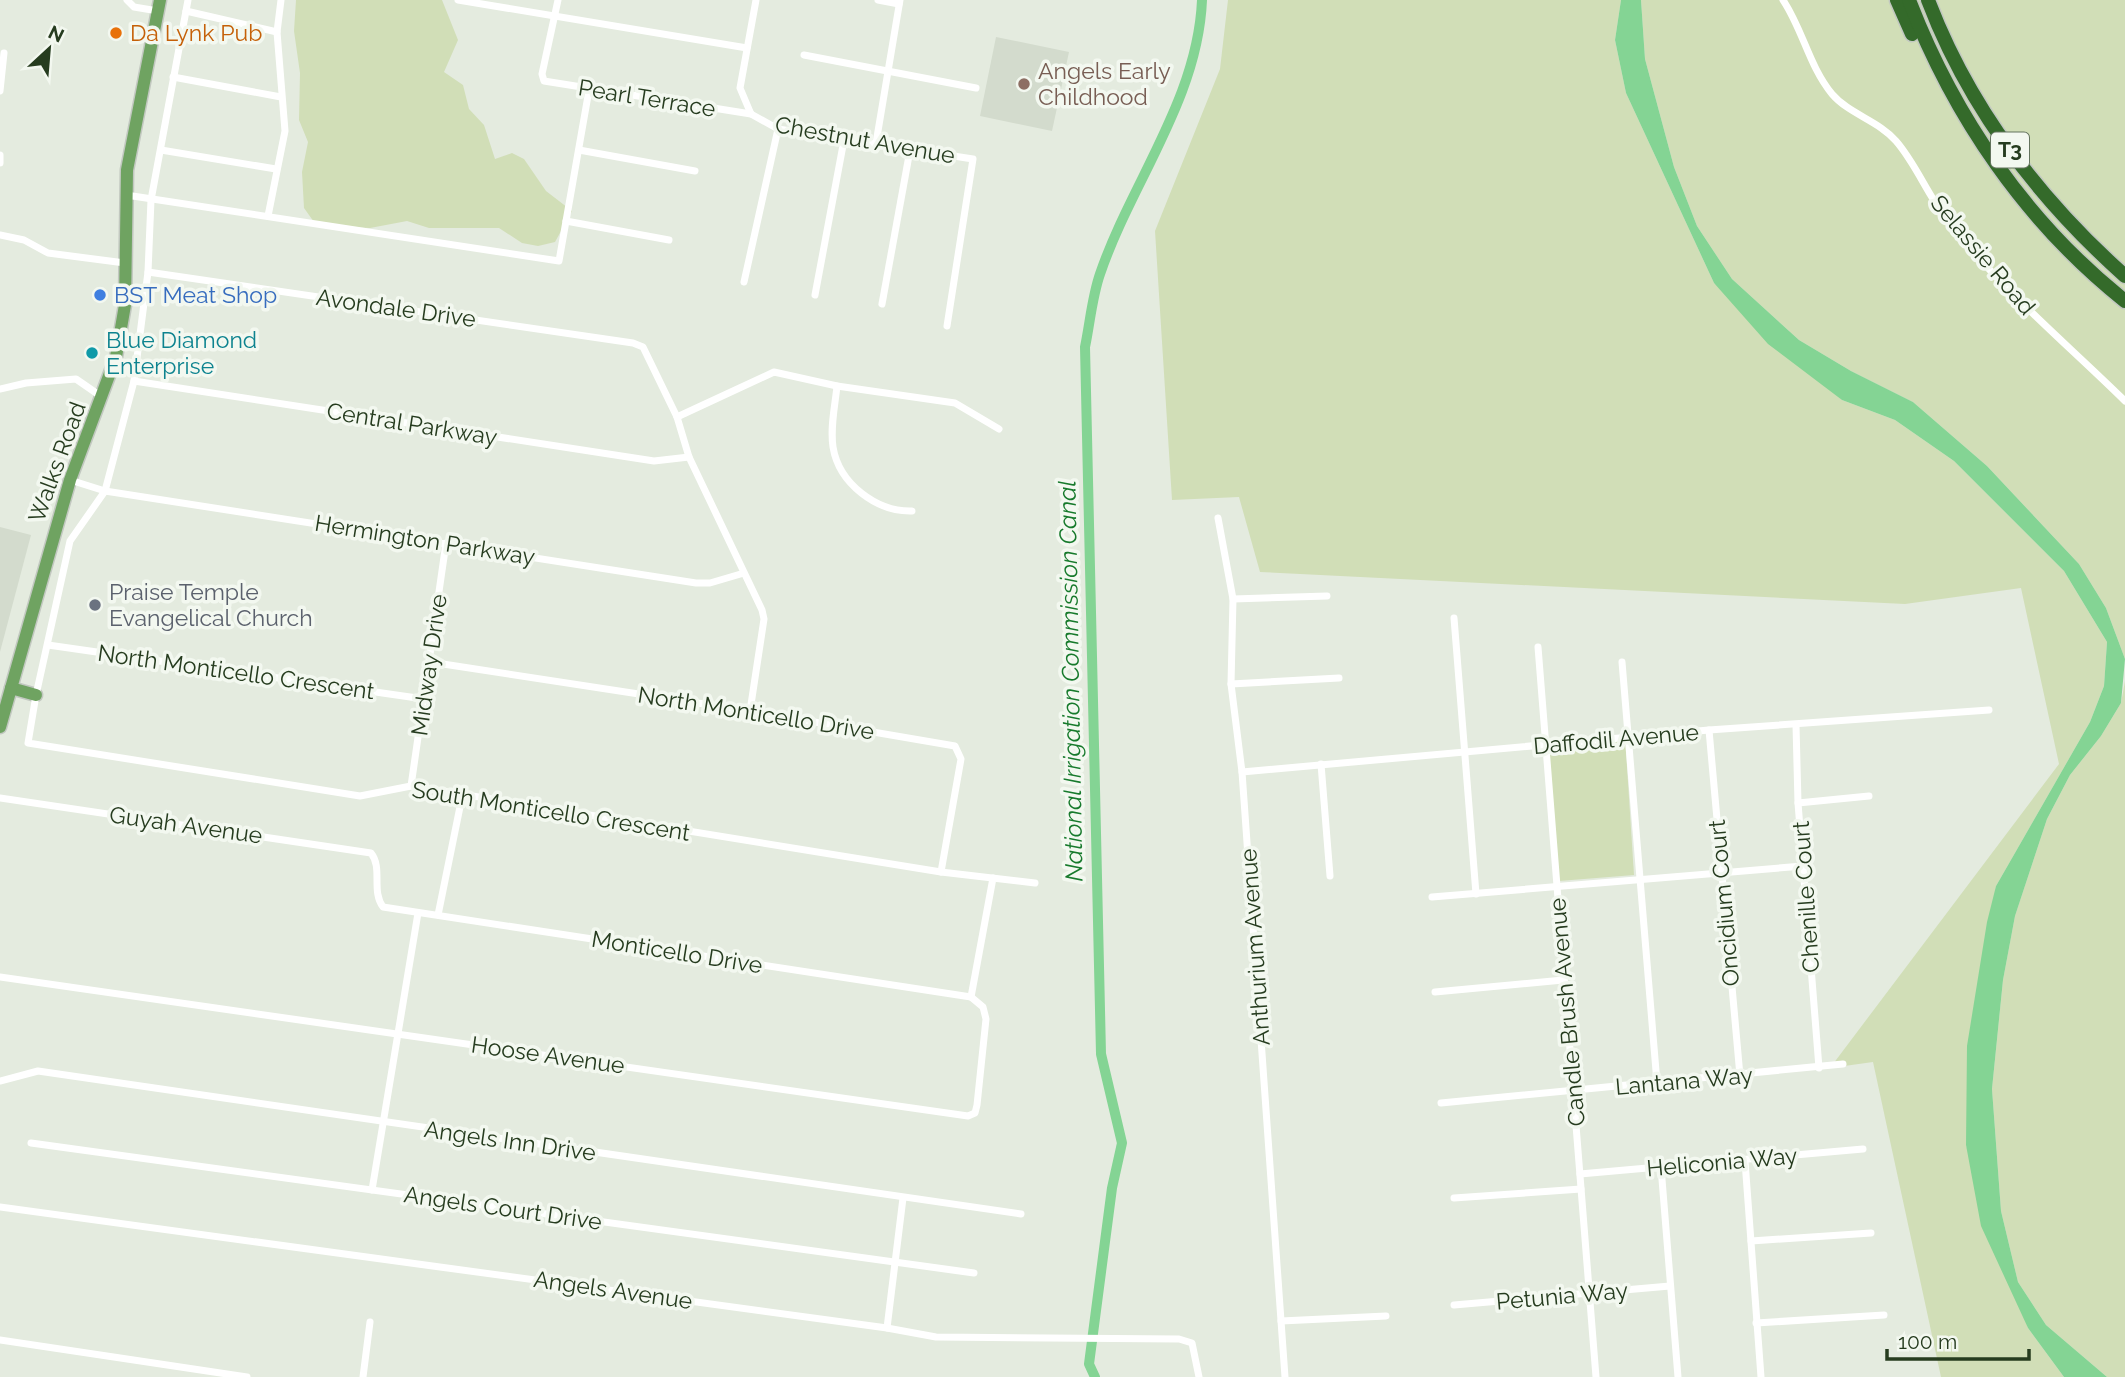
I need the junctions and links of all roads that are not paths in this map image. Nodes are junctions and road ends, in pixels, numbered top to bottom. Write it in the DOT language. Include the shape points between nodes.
graph roads {
  1 [pos="127,0"];
  2 [pos="188,0"];
  3 [pos="281,0"];
  4 [pos="458,0"];
  5 [pos="558,0"];
  6 [pos="756,0"];
  7 [pos="878,0"];
  8 [pos="1783,0"];
  9 [pos="1898,0"];
  10 [pos="1909,0"];
  11 [pos="1928,0"];
  12 [pos="900,2"];
  13 [pos="159,6"];
  14 [pos="186,11"];
  15 [pos="555,16"];
  16 [pos="277,32"];
  17 [pos="747,48"];
  18 [pos="4,53"];
  19 [pos="804,55"];
  20 [pos="1937,69"];
  21 [pos="887,71"];
  22 [pos="173,77"];
  23 [pos="976,88"];
  24 [pos="0,90"];
  25 [pos="589,90"];
  26 [pos="281,97"];
  27 [pos="751,114"];
  28 [pos="778,130"];
  29 [pos="844,140"];
  30 [pos="876,143"];
  31 [pos="161,150"];
  32 [pos="579,150"];
  33 [pos="910,150"];
  34 [pos="0,155"];
  35 [pos="0,163"];
  36 [pos="276,169"];
  37 [pos="695,171"];
  38 [pos="125,195"];
  39 [pos="152,200"];
  40 [pos="268,216"];
  41 [pos="566,220"];
  42 [pos="0,235"];
  43 [pos="669,240"];
  44 [pos="125,263"];
  45 [pos="148,272"];
  46 [pos="2125,276"];
  47 [pos="744,282"];
  48 [pos="815,295"];
  49 [pos="2125,301"];
  50 [pos="882,304"];
  51 [pos="947,326"];
  52 [pos="134,381"];
  53 [pos="837,386"];
  54 [pos="0,389"];
  55 [pos="103,398"];
  56 [pos="2125,401"];
  57 [pos="677,417"];
  58 [pos="999,429"];
  59 [pos="689,457"];
  60 [pos="69,480"];
  61 [pos="105,491"];
  62 [pos="912,511"];
  63 [pos="1218,518"];
  64 [pos="446,543"];
  65 [pos="744,573"];
  66 [pos="1327,596"];
  67 [pos="1233,600"];
  68 [pos="1454,618"];
  69 [pos="48,645"];
  70 [pos="1538,647"];
  71 [pos="430,662"];
  72 [pos="1622,663"];
  73 [pos="1339,678"];
  74 [pos="1231,684"];
  75 [pos="11,688"];
  76 [pos="36,695"];
  77 [pos="424,699"];
  78 [pos="1989,710"];
  79 [pos="750,711"];
  80 [pos="1796,725"];
  81 [pos="0,727"];
  82 [pos="1709,730"];
  83 [pos="1629,737"];
  84 [pos="1546,746"];
  85 [pos="1466,752"];
  86 [pos="1321,764"];
  87 [pos="1242,772"];
  88 [pos="411,786"];
  89 [pos="1869,796"];
  90 [pos="462,797"];
  91 [pos="0,798"];
  92 [pos="1798,803"];
  93 [pos="1803,866"];
  94 [pos="941,872"];
  95 [pos="1721,875"];
  96 [pos="1330,876"];
  97 [pos="993,878"];
  98 [pos="1641,880"];
  99 [pos="1035,883"];
  100 [pos="1557,888"];
  101 [pos="1476,894"];
  102 [pos="1432,897"];
  103 [pos="383,907"];
  104 [pos="418,913"];
  105 [pos="438,915"];
  106 [pos="0,976"];
  107 [pos="1563,980"];
  108 [pos="1435,992"];
  109 [pos="971,997"];
  110 [pos="398,1034"];
  111 [pos="1843,1064"];
  112 [pos="1819,1068"];
  113 [pos="1740,1076"];
  114 [pos="0,1081"];
  115 [pos="1657,1083"];
  116 [pos="1574,1092"];
  117 [pos="1441,1103"];
  118 [pos="383,1123"];
  119 [pos="32,1143"];
  120 [pos="1863,1149"];
  121 [pos="1745,1161"];
  122 [pos="1661,1167"];
  123 [pos="1580,1174"];
  124 [pos="1581,1189"];
  125 [pos="372,1190"];
  126 [pos="904,1198"];
  127 [pos="1454,1198"];
  128 [pos="0,1207"];
  129 [pos="1021,1214"];
  130 [pos="1871,1233"];
  131 [pos="1751,1241"];
  132 [pos="895,1262"];
  133 [pos="974,1273"];
  134 [pos="1670,1286"];
  135 [pos="1588,1294"];
  136 [pos="1454,1305"];
  137 [pos="1884,1315"];
  138 [pos="1386,1316"];
  139 [pos="1281,1321"];
  140 [pos="370,1322"];
  141 [pos="1756,1323"];
  142 [pos="887,1328"];
  143 [pos="0,1340"];
  144 [pos="247,1377"];
  145 [pos="363,1377"];
  146 [pos="1199,1377"];
  147 [pos="1285,1377"];
  148 [pos="1596,1377"];
  149 [pos="1678,1377"];
  150 [pos="1761,1377"];
  1 -- 13 [label="street" via="134,7"];
  2 -- 14 [label="street"];
  3 -- 16 [label="street"];
  4 -- 15 [label="street"];
  5 -- 15 [label="street"];
  6 -- 17 [label="street, Chestnut Avenue"];
  7 -- 12 [label="street"];
  8 -- 56 [label="street, Selassie Road" via="1833,95 1898,142 1955,228 2019,300"];
  9 -- 20 [label="highway" via="1919,47"];
  10 -- 20 [label="highway, T3"];
  11 -- 46 [label="highway, T3" via="1955,61 1995,130 2046,199"];
  12 -- 21 [label="street"];
  13 -- 38 [label="main road, Walks Road"];
  14 -- 16 [label="street"];
  14 -- 22 [label="street"];
  15 -- 17 [label="street"];
  15 -- 25 [label="street, Pearl Terrace" via="544,81"];
  16 -- 26 [label="street"];
  17 -- 27 [label="street, Chestnut Avenue" via="740,88"];
  18 -- 24 [label="street"];
  19 -- 21 [label="street"];
  20 -- 49 [label="highway, T3" via="1977,137 2023,200 2088,271"];
  21 -- 23 [label="street"];
  21 -- 30 [label="street"];
  22 -- 26 [label="street"];
  22 -- 31 [label="street"];
  25 -- 27 [label="street, Pearl Terrace"];
  25 -- 32 [label="street"];
  26 -- 36 [label="street" via="285,131"];
  27 -- 28 [label="street, Chestnut Avenue"];
  28 -- 29 [label="street, Chestnut Avenue"];
  28 -- 47 [label="street"];
  29 -- 30 [label="street, Chestnut Avenue"];
  29 -- 48 [label="street"];
  30 -- 33 [label="street, Chestnut Avenue"];
  31 -- 36 [label="street"];
  31 -- 39 [label="street"];
  32 -- 37 [label="street"];
  32 -- 41 [label="street"];
  33 -- 50 [label="street"];
  33 -- 51 [label="street, Chestnut Avenue" via="973,159"];
  34 -- 35 [label="street"];
  36 -- 40 [label="street"];
  38 -- 39 [label="street"];
  38 -- 44 [label="main road, Walks Road"];
  39 -- 40 [label="street"];
  39 -- 45 [label="street"];
  40 -- 41 [label="street" via="559,261"];
  41 -- 43 [label="street"];
  42 -- 44 [label="street" via="24,240 48,253"];
  44 -- 55 [label="main road, Walks Road" via="123,318"];
  45 -- 52 [label="street"];
  45 -- 57 [label="street, Avondale Drive" via="643,347"];
  52 -- 59 [label="street, Central Parkway" via="654,461"];
  52 -- 61 [label="street"];
  53 -- 57 [label="street" via="774,373"];
  53 -- 58 [label="street" via="955,403"];
  53 -- 62 [label="street" via="833,450 846,475 876,504"];
  54 -- 55 [label="street" via="76,379"];
  55 -- 60 [label="main road, Walks Road"];
  57 -- 59 [label="street"];
  59 -- 65 [label="street"];
  60 -- 61 [label="street, Hermington Parkway"];
  60 -- 75 [label="main road, Walks Road"];
  61 -- 64 [label="street, Hermington Parkway"];
  61 -- 69 [label="street" via="70,541"];
  63 -- 67 [label="street, Anthurium Avenue"];
  64 -- 65 [label="street, Hermington Parkway" via="696,583"];
  64 -- 71 [label="street, Midway Drive"];
  65 -- 79 [label="street" via="764,619"];
  66 -- 67 [label="street"];
  67 -- 74 [label="street, Anthurium Avenue"];
  68 -- 85 [label="street"];
  69 -- 76 [label="street"];
  69 -- 77 [label="street, North Monticello Crescent"];
  70 -- 84 [label="street, Candle Brush Avenue"];
  71 -- 77 [label="street, Midway Drive"];
  71 -- 79 [label="street, North Monticello Drive"];
  72 -- 83 [label="street"];
  73 -- 74 [label="street"];
  74 -- 87 [label="street, Anthurium Avenue"];
  75 -- 76 [label="main road"];
  75 -- 81 [label="main road, Walks Road"];
  76 -- 88 [label="street, South Monticello Crescent" via="28,743 360,796"];
  77 -- 88 [label="street, Midway Drive"];
  78 -- 80 [label="street, Daffodil Avenue"];
  79 -- 94 [label="street, North Monticello Drive" via="955,746 961,760"];
  80 -- 82 [label="street, Daffodil Avenue"];
  80 -- 92 [label="street, Chenille Court"];
  82 -- 83 [label="street, Daffodil Avenue"];
  82 -- 95 [label="street, Oncidium Court"];
  83 -- 84 [label="street, Daffodil Avenue"];
  83 -- 98 [label="street"];
  84 -- 85 [label="street, Daffodil Avenue"];
  84 -- 100 [label="street, Candle Brush Avenue"];
  85 -- 86 [label="street, Daffodil Avenue"];
  85 -- 101 [label="street"];
  86 -- 87 [label="street, Daffodil Avenue"];
  86 -- 96 [label="street"];
  87 -- 139 [label="street, Anthurium Avenue"];
  88 -- 90 [label="street, South Monticello Crescent"];
  89 -- 92 [label="street"];
  90 -- 94 [label="street, South Monticello Crescent"];
  90 -- 105 [label="street"];
  91 -- 103 [label="street, Guyah Avenue" via="371,853 376,859 378,900"];
  92 -- 93 [label="street, Chenille Court"];
  93 -- 95 [label="street"];
  93 -- 112 [label="street, Chenille Court"];
  94 -- 97 [label="street, South Monticello Crescent"];
  95 -- 98 [label="street"];
  95 -- 113 [label="street, Oncidium Court"];
  97 -- 99 [label="street, South Monticello Crescent"];
  97 -- 109 [label="street"];
  98 -- 100 [label="street"];
  98 -- 115 [label="street"];
  100 -- 101 [label="street"];
  100 -- 107 [label="street, Candle Brush Avenue"];
  101 -- 102 [label="street"];
  103 -- 104 [label="street, Monticello Drive"];
  104 -- 105 [label="street, Monticello Drive"];
  104 -- 110 [label="street"];
  105 -- 109 [label="street, Monticello Drive"];
  106 -- 110 [label="street, Hoose Avenue"];
  107 -- 108 [label="street"];
  107 -- 116 [label="street, Candle Brush Avenue"];
  109 -- 110 [label="street, Hoose Avenue" via="983,1007 986,1019 977,1105 975,1113 968,1116"];
  110 -- 118 [label="street"];
  111 -- 112 [label="street, Lantana Way"];
  112 -- 113 [label="street, Lantana Way"];
  113 -- 115 [label="street, Lantana Way"];
  114 -- 118 [label="street, Angels Inn Drive" via="38,1071"];
  115 -- 116 [label="street, Lantana Way"];
  116 -- 117 [label="street, Lantana Way"];
  116 -- 123 [label="street, Candle Brush Avenue"];
  118 -- 125 [label="street"];
  118 -- 126 [label="street, Angels Inn Drive"];
  119 -- 125 [label="street, Angels Court Drive"];
  120 -- 121 [label="street, Heliconia Way"];
  121 -- 122 [label="street, Heliconia Way"];
  121 -- 131 [label="street"];
  122 -- 123 [label="street, Heliconia Way"];
  122 -- 134 [label="street"];
  123 -- 124 [label="street, Candle Brush Avenue"];
  124 -- 127 [label="street"];
  124 -- 135 [label="street, Candle Brush Avenue"];
  125 -- 132 [label="street, Angels Court Drive"];
  126 -- 129 [label="street, Angels Inn Drive"];
  126 -- 132 [label="street"];
  128 -- 142 [label="street, Angels Avenue"];
  130 -- 131 [label="street"];
  131 -- 141 [label="street"];
  132 -- 133 [label="street, Angels Court Drive"];
  132 -- 142 [label="street"];
  134 -- 135 [label="street, Petunia Way"];
  134 -- 149 [label="street"];
  135 -- 136 [label="street, Petunia Way"];
  135 -- 148 [label="street, Candle Brush Avenue"];
  137 -- 141 [label="street"];
  138 -- 139 [label="street"];
  139 -- 147 [label="street, Anthurium Avenue"];
  140 -- 145 [label="street"];
  141 -- 150 [label="street"];
  142 -- 146 [label="street, Angels Avenue" via="936,1337 1180,1339 1192,1343"];
  143 -- 144 [label="street"];
}
